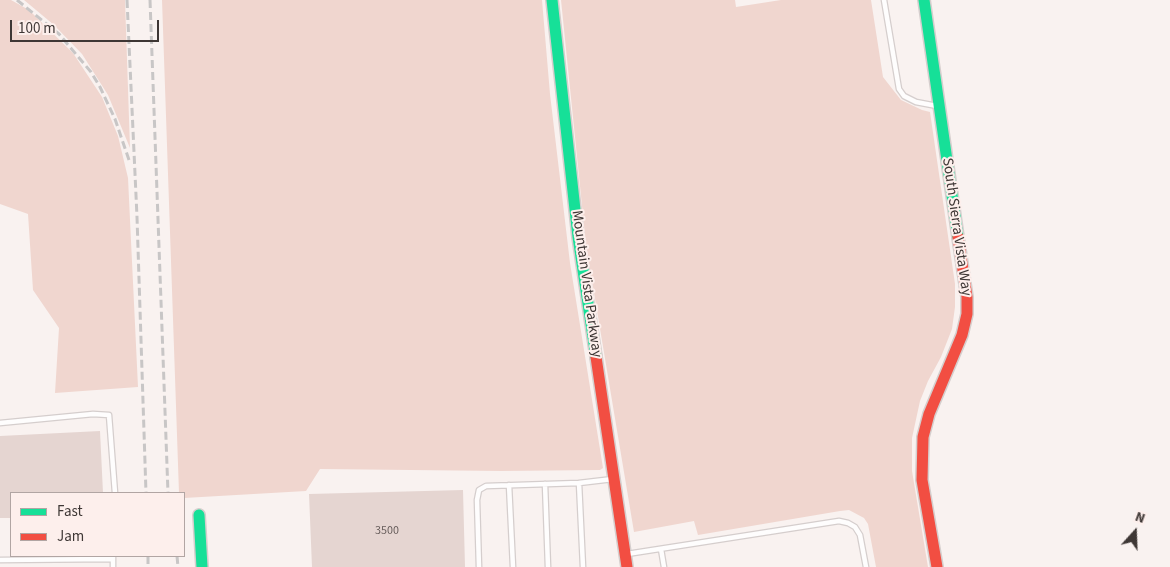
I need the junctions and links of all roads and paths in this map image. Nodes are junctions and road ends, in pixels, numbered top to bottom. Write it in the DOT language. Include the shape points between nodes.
graph roads {
  1 [pos="552,0"];
  2 [pos="884,0"];
  3 [pos="924,0"];
  4 [pos="939,106"];
  5 [pos="0,422"];
  6 [pos="614,479"];
  7 [pos="579,483"];
  8 [pos="545,484"];
  9 [pos="509,485"];
  10 [pos="115,492"];
  11 [pos="199,515"];
  12 [pos="661,549"];
  13 [pos="625,554"];
  14 [pos="113,558"];
  15 [pos="0,560"];
  16 [pos="113,567"];
  17 [pos="202,567"];
  18 [pos="479,567"];
  19 [pos="513,567"];
  20 [pos="548,567"];
  21 [pos="583,567"];
  22 [pos="627,567"];
  23 [pos="664,567"];
  24 [pos="866,567"];
  25 [pos="937,567"];
  1 -- 6 [label="street, Mountain Vista Parkway" via="578,237"];
  2 -- 4 [label="lane" via="899,89 904,96 916,102"];
  3 -- 4 [label="street, South Sierra Vista Way"];
  4 -- 25 [label="street, South Sierra Vista Way" via="967,314 923,437 922,480"];
  5 -- 10 [label="lane" via="109,415"];
  6 -- 7 [label="lane"];
  6 -- 13 [label="street, Mountain Vista Parkway"];
  7 -- 8 [label="lane"];
  7 -- 21 [label="lane"];
  8 -- 9 [label="lane"];
  8 -- 20 [label="lane"];
  9 -- 18 [label="lane" via="486,486 479,490"];
  9 -- 19 [label="lane"];
  11 -- 17 [label="street"];
  12 -- 13 [label="lane"];
  12 -- 23 [label="lane"];
  12 -- 24 [label="lane" via="838,521 855,527 860,535"];
  13 -- 22 [label="street, Mountain Vista Parkway"];
  14 -- 15 [label="lane"];
  14 -- 16 [label="lane"];
}
